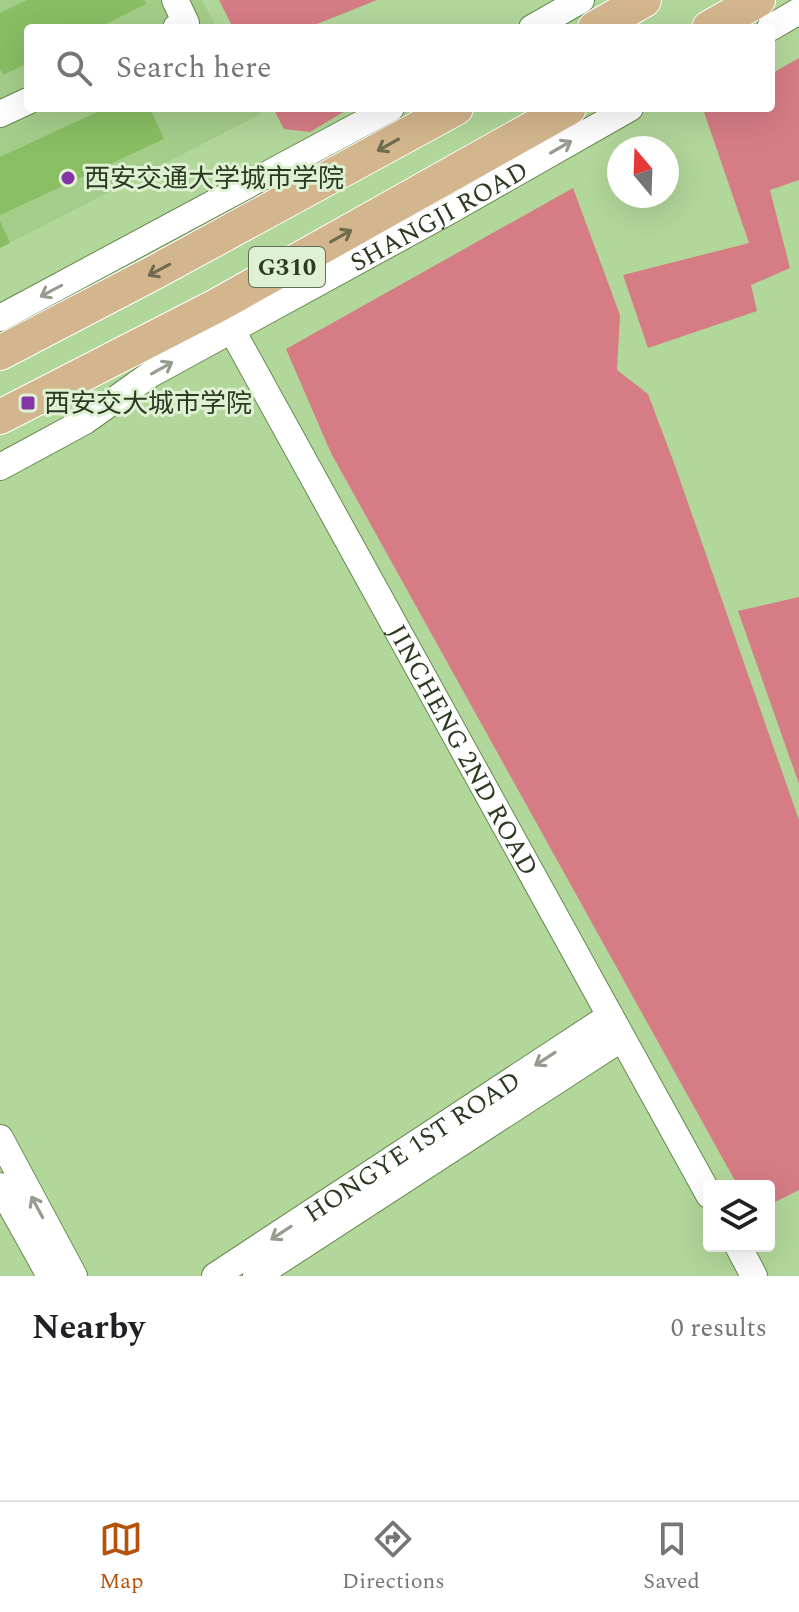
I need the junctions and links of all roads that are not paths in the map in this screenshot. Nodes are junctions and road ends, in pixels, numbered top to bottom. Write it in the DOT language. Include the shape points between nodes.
graph roads {
  1 [pos="175,0"];
  2 [pos="581,0"];
  3 [pos="644,0"];
  4 [pos="758,0"];
  5 [pos="799,11"];
  6 [pos="184,24"];
  7 [pos="539,24"];
  8 [pos="602,24"];
  9 [pos="716,24"];
  10 [pos="775,25"];
  11 [pos="24,103"];
  12 [pos="384,112"];
  13 [pos="449,112"];
  14 [pos="562,112"];
  15 [pos="623,112"];
  16 [pos="0,114"];
  17 [pos="225,317"];
  18 [pos="0,318"];
  19 [pos="0,353"];
  20 [pos="0,417"];
  21 [pos="0,467"];
  22 [pos="616,1027"];
  23 [pos="0,1138"];
  24 [pos="703,1184"];
  25 [pos="0,1186"];
  26 [pos="741,1252"];
  27 [pos="50,1276"];
  28 [pos="74,1276"];
  29 [pos="215,1276"];
  30 [pos="256,1276"];
  31 [pos="754,1276"];
  1 -- 6 [label="street"];
  2 -- 7 [label="street"];
  3 -- 8 [label="main road"];
  4 -- 9 [label="main road"];
  5 -- 10 [label="street"];
  11 -- 16 [label="street"];
  12 -- 18 [label="street, one-way"];
  13 -- 19 [label="main road, G310, one-way"];
  17 -- 14 [label="main road, SHANGJI ROAD / G310, one-way"];
  17 -- 15 [label="street, SHANGJI ROAD, one-way" via="449,211"];
  17 -- 20 [label="main road, SHANGJI ROAD / G310"];
  21 -- 17 [label="street, SHANGJI ROAD, one-way" via="85,421"];
  17 -- 22 [label="street, JINCHENG 2ND ROAD"];
  22 -- 24 [label="street, JINCHENG 2ND ROAD"];
  22 -- 29 [label="street, HONGYE 1ST ROAD, one-way"];
  22 -- 30 [label="street, HONGYE 1ST ROAD"];
  28 -- 23 [label="street, one-way"];
  25 -- 27 [label="street"];
  26 -- 31 [label="street"];
}
